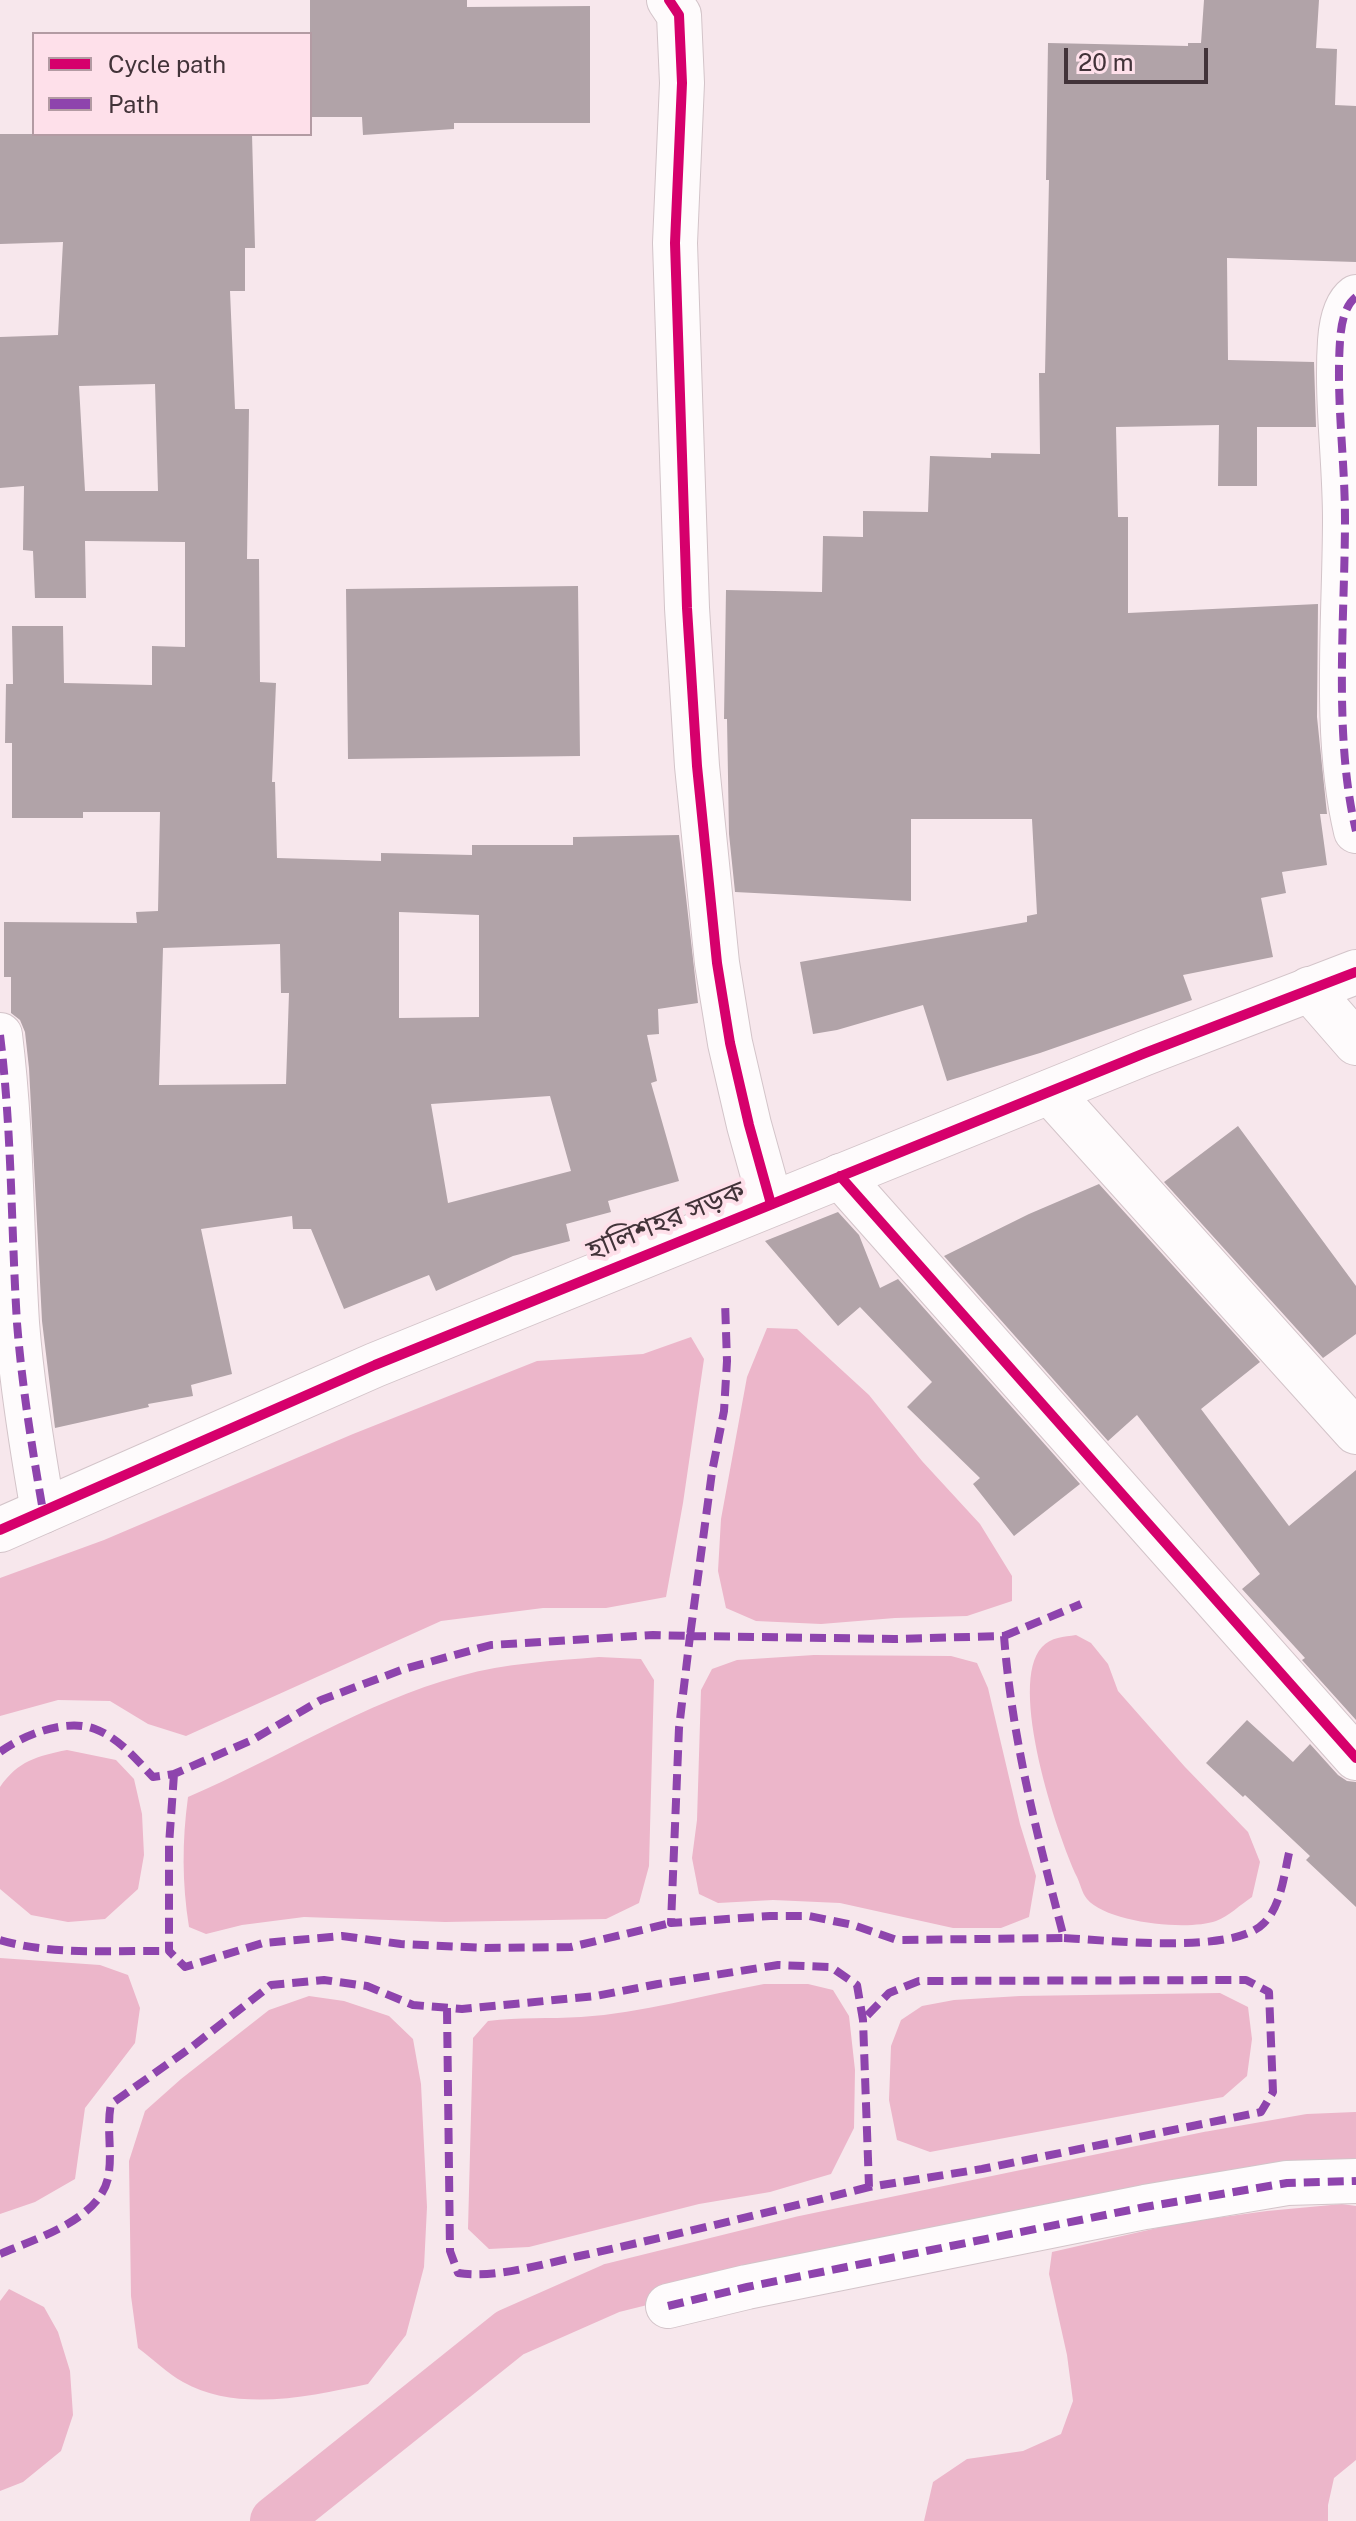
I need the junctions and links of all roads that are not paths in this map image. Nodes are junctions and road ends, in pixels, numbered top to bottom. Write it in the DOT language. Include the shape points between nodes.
graph roads {
  1 [pos="669,0"];
  2 [pos="1356,297"];
  3 [pos="1356,831"];
  4 [pos="1356,972"];
  5 [pos="1309,989"];
  6 [pos="0,1035"];
  7 [pos="1356,1043"];
  8 [pos="1050,1092"];
  9 [pos="840,1176"];
  10 [pos="771,1204"];
  11 [pos="1356,1432"];
  12 [pos="43,1511"];
  13 [pos="0,1530"];
  14 [pos="1356,1758"];
  15 [pos="1356,2181"];
  16 [pos="668,2306"];
  1 -- 10 [label="street" via="679,15 675,243 697,766 730,1043"];
  2 -- 3 [label="street" via="1348,303 1340,338 1343,734"];
  4 -- 5 [label="street, হালিশহর সড়ক"];
  5 -- 7 [label="street"];
  5 -- 8 [label="street, হালিশহর সড়ক"];
  6 -- 12 [label="street" via="9,1105 17,1325"];
  8 -- 9 [label="street, হালিশহর সড়ক"];
  8 -- 11 [label="street"];
  9 -- 10 [label="street, হালিশহর সড়ক"];
  9 -- 14 [label="street"];
  10 -- 12 [label="street, হালিশহর সড়ক" via="375,1365"];
  12 -- 13 [label="street, হালিশহর সড়ক"];
  15 -- 16 [label="street" via="1287,2183 1145,2207"];
}
